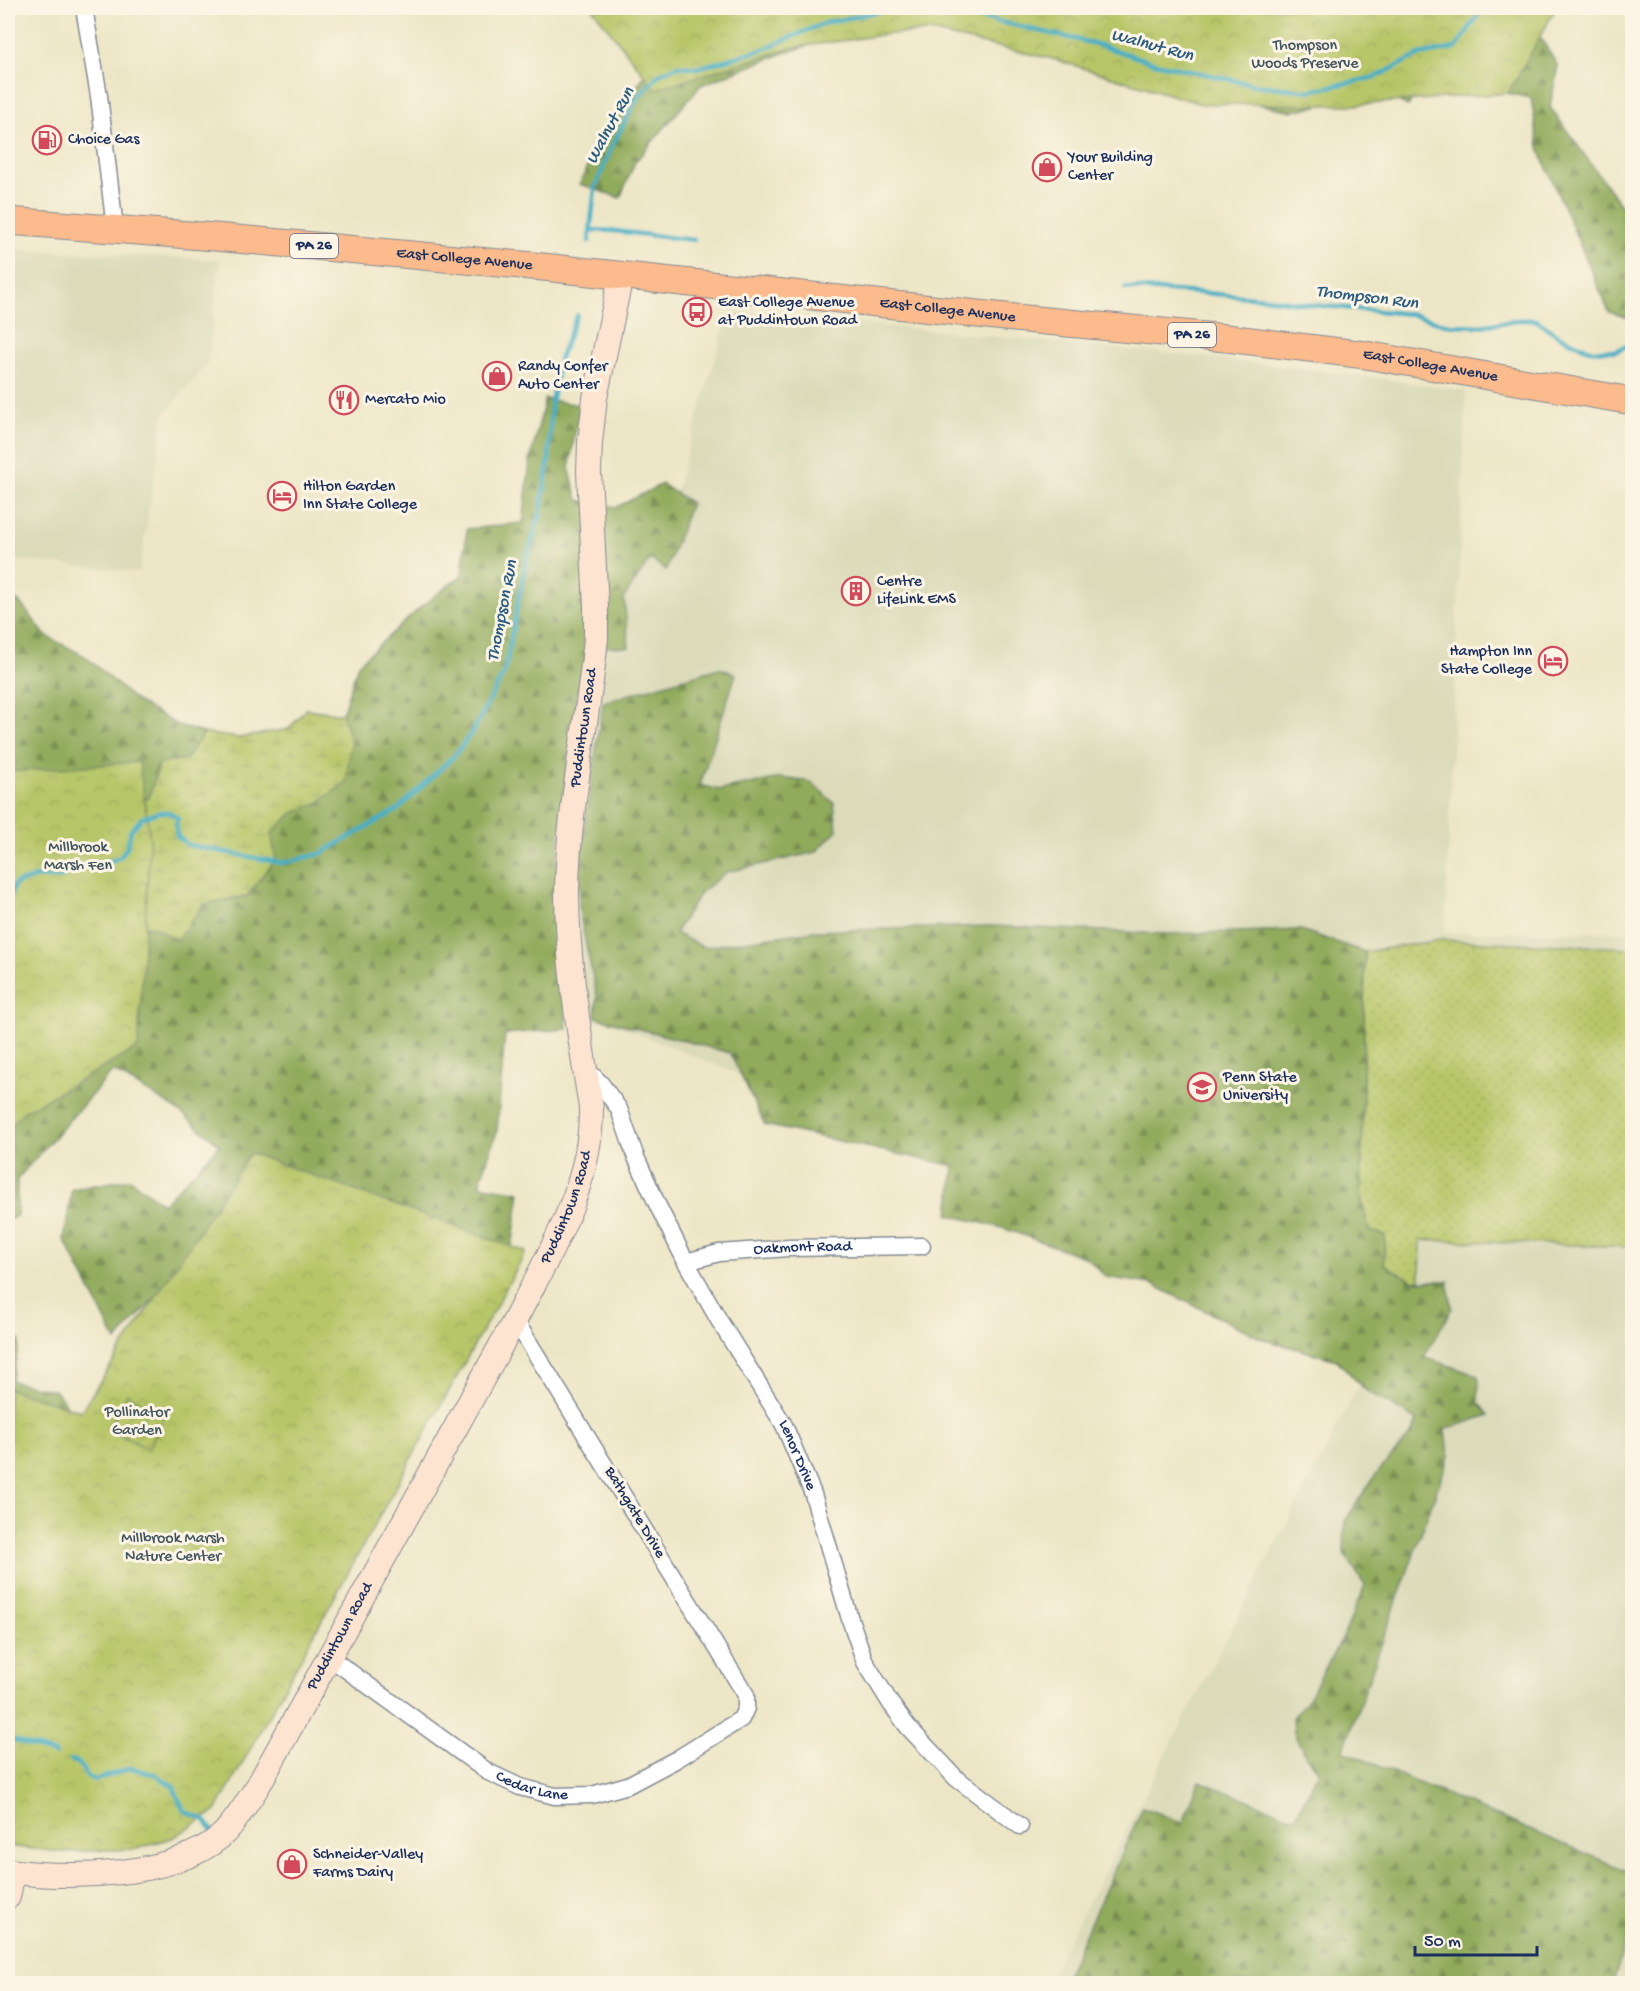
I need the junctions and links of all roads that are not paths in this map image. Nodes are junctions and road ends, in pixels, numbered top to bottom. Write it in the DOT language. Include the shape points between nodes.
graph roads {
  1 [pos="84,8"];
  2 [pos="8,221"];
  3 [pos="115,228"];
  4 [pos="621,276"];
  5 [pos="1632,401"];
  6 [pos="585,1068"];
  7 [pos="922,1246"];
  8 [pos="686,1262"];
  9 [pos="515,1320"];
  10 [pos="329,1657"];
  11 [pos="746,1708"];
  12 [pos="1020,1826"];
  13 [pos="10,1871"];
  14 [pos="8,1897"];
  1 -- 3 [label="street"];
  2 -- 3 [label="main road, East College Avenue / PA 26"];
  3 -- 4 [label="main road, East College Avenue / PA 26"];
  4 -- 5 [label="main road, East College Avenue / PA 26" via="1226,338 1377,357"];
  4 -- 6 [label="street, Puddintown Road" via="590,443 596,638 570,828 571,959"];
  6 -- 8 [label="street, Lenor Drive" via="619,1109 639,1166"];
  6 -- 9 [label="street, Puddintown Road" via="591,1108 586,1163 568,1213"];
  7 -- 8 [label="street, Oakmont Road" via="743,1251"];
  8 -- 12 [label="street, Lenor Drive" via="784,1425 813,1494 865,1662 908,1727 956,1778"];
  9 -- 10 [label="street, Puddintown Road"];
  9 -- 11 [label="street, Bathgate Drive" via="746,1695"];
  10 -- 11 [label="street, Cedar Lane" via="488,1772 520,1787 555,1796 592,1795 628,1785 741,1719"];
  10 -- 13 [label="street, Puddintown Road" via="258,1786 231,1825 203,1850 159,1866 134,1870 80,1874"];
  13 -- 14 [label="street"];
}
